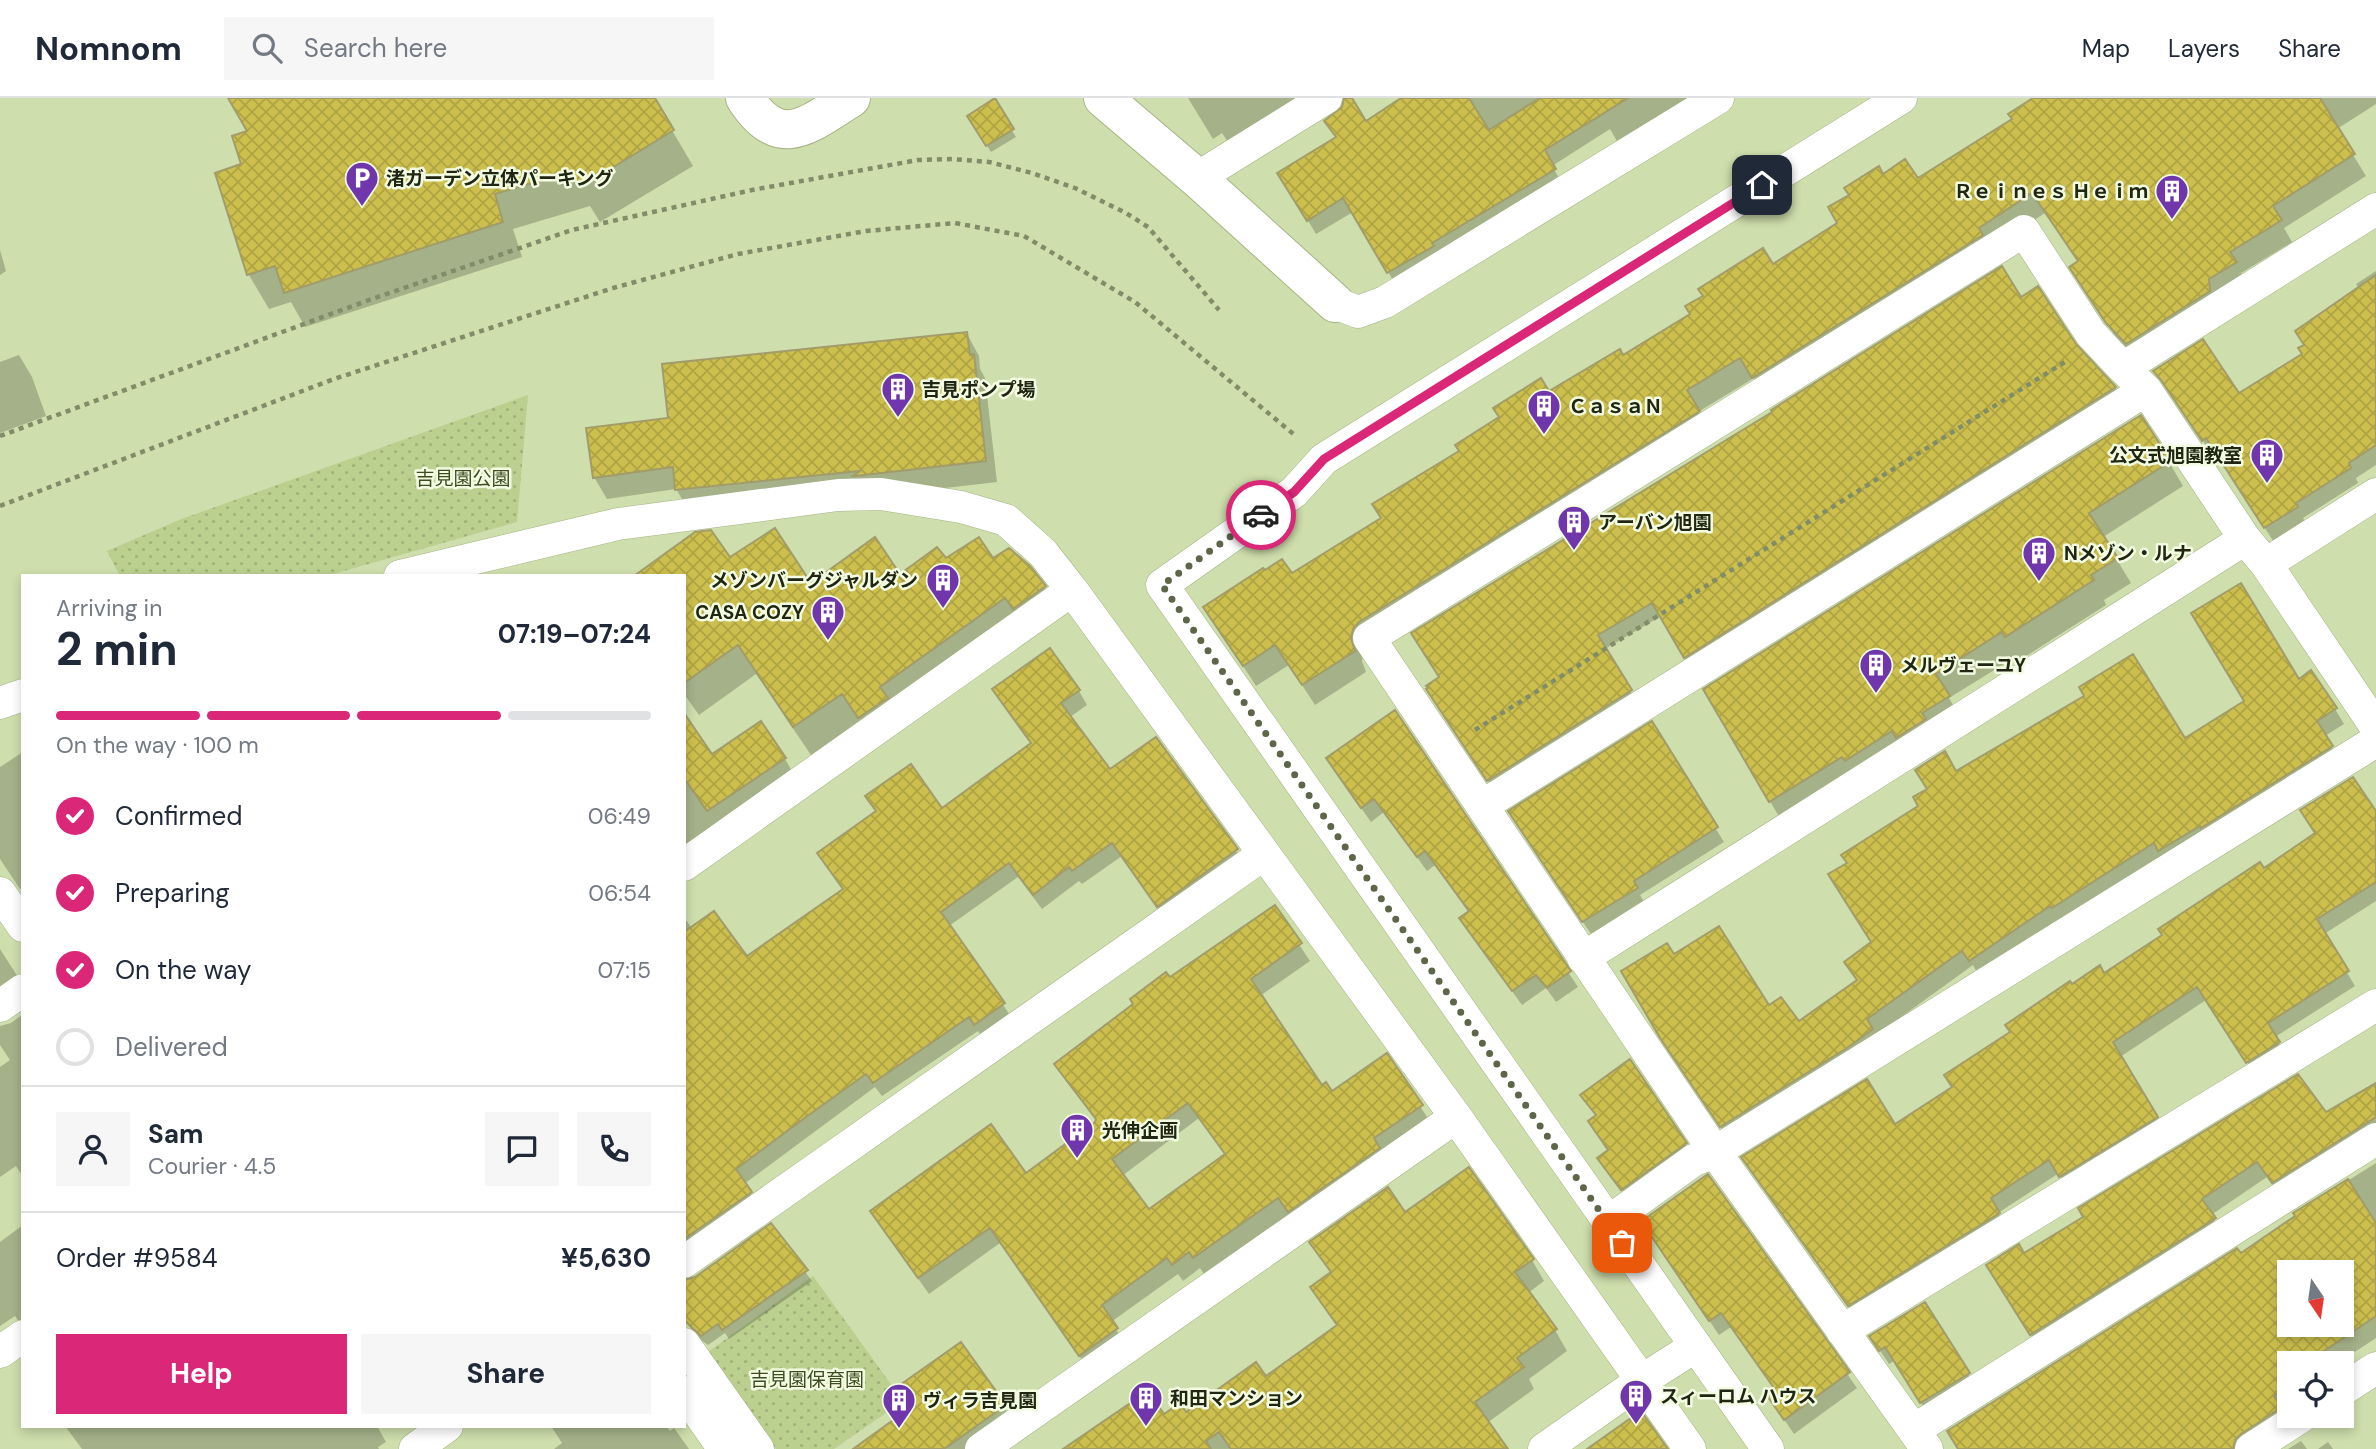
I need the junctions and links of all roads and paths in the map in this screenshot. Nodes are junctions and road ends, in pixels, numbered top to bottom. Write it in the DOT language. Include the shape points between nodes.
graph roads {
  1 [pos="745,98"];
  2 [pos="851,98"];
  3 [pos="1103,98"];
  4 [pos="1326,98"];
  5 [pos="1718,98"];
  6 [pos="1901,98"];
  7 [pos="1197,178"];
  8 [pos="2376,209"];
  9 [pos="1335,303"];
  10 [pos="1219,310"];
  11 [pos="2098,341"];
  12 [pos="2123,368"];
  13 [pos="2146,390"];
  14 [pos="0,436"];
  15 [pos="1324,459"];
  16 [pos="2376,494"];
  17 [pos="0,506"];
  18 [pos="2245,539"];
  19 [pos="2266,564"];
  20 [pos="494,565"];
  21 [pos="417,574"];
  22 [pos="1072,590"];
  23 [pos="21,696"];
  24 [pos="0,703"];
  25 [pos="2376,727"];
  26 [pos="2376,741"];
  27 [pos="1444,749"];
  28 [pos="1482,806"];
  29 [pos="689,853"];
  30 [pos="1264,854"];
  31 [pos="0,893"];
  32 [pos="21,923"];
  33 [pos="1583,958"];
  34 [pos="21,991"];
  35 [pos="2376,1004"];
  36 [pos="0,1006"];
  37 [pos="1455,1117"];
  38 [pos="2376,1139"];
  39 [pos="1714,1152"];
  40 [pos="1608,1222"];
  41 [pos="686,1261"];
  42 [pos="1842,1331"];
  43 [pos="21,1337"];
  44 [pos="1696,1346"];
  45 [pos="686,1347"];
  46 [pos="0,1352"];
  47 [pos="2376,1368"];
  48 [pos="1641,1381"];
  49 [pos="2354,1382"];
  50 [pos="686,1395"];
  51 [pos="444,1428"];
  52 [pos="2283,1428"];
  53 [pos="1920,1439"];
  54 [pos="415,1449"];
  55 [pos="724,1449"];
  56 [pos="758,1449"];
  57 [pos="981,1449"];
  58 [pos="1544,1449"];
  59 [pos="1690,1449"];
  60 [pos="1768,1449"];
  61 [pos="2251,1449"];
  1 -- 2 [label="street" via="763,121 793,130"];
  3 -- 7 [label="street"];
  4 -- 7 [label="street"];
  5 -- 9 [label="street" via="1385,302 1358,312"];
  6 -- 15 [label="street"];
  7 -- 9 [label="street"];
  8 -- 12 [label="street"];
  10 -- 14 [label="path" via="1148,227 1126,213 1075,188 989,162 918,160 752,190 572,230"];
  11 -- 12 [label="street"];
  11 -- 27 [label="path"];
  11 -- 27 [label="street" via="2024,231 1369,638"];
  12 -- 13 [label="street"];
  13 -- 18 [label="street"];
  13 -- 28 [label="street"];
  15 -- 17 [label="path" via="1135,302 1024,236 955,223 866,231 738,254 613,288 334,379"];
  15 -- 40 [label="street" via="1294,492 1162,585"];
  16 -- 19 [label="street"];
  18 -- 19 [label="street"];
  18 -- 33 [label="street"];
  19 -- 25 [label="street"];
  20 -- 21 [label="street"];
  20 -- 22 [label="street" via="618,524 838,495 881,494 961,507 1006,520 1043,553"];
  22 -- 29 [label="street"];
  22 -- 30 [label="street"];
  23 -- 24 [label="street"];
  26 -- 39 [label="street"];
  27 -- 28 [label="street"];
  28 -- 33 [label="street"];
  30 -- 37 [label="street"];
  30 -- 41 [label="street"];
  31 -- 32 [label="street"];
  33 -- 39 [label="street"];
  34 -- 36 [label="street"];
  35 -- 42 [label="street"];
  37 -- 48 [label="street"];
  37 -- 57 [label="street"];
  38 -- 53 [label="street"];
  39 -- 40 [label="street" via="1694,1160"];
  39 -- 42 [label="street"];
  40 -- 44 [label="street"];
  42 -- 53 [label="street"];
  43 -- 46 [label="street"];
  44 -- 48 [label="street"];
  44 -- 60 [label="street"];
  45 -- 56 [label="street"];
  47 -- 49 [label="street"];
  48 -- 58 [label="street"];
  48 -- 59 [label="street"];
  50 -- 55 [label="street"];
  51 -- 54 [label="street"];
  52 -- 61 [label="street"];
}
